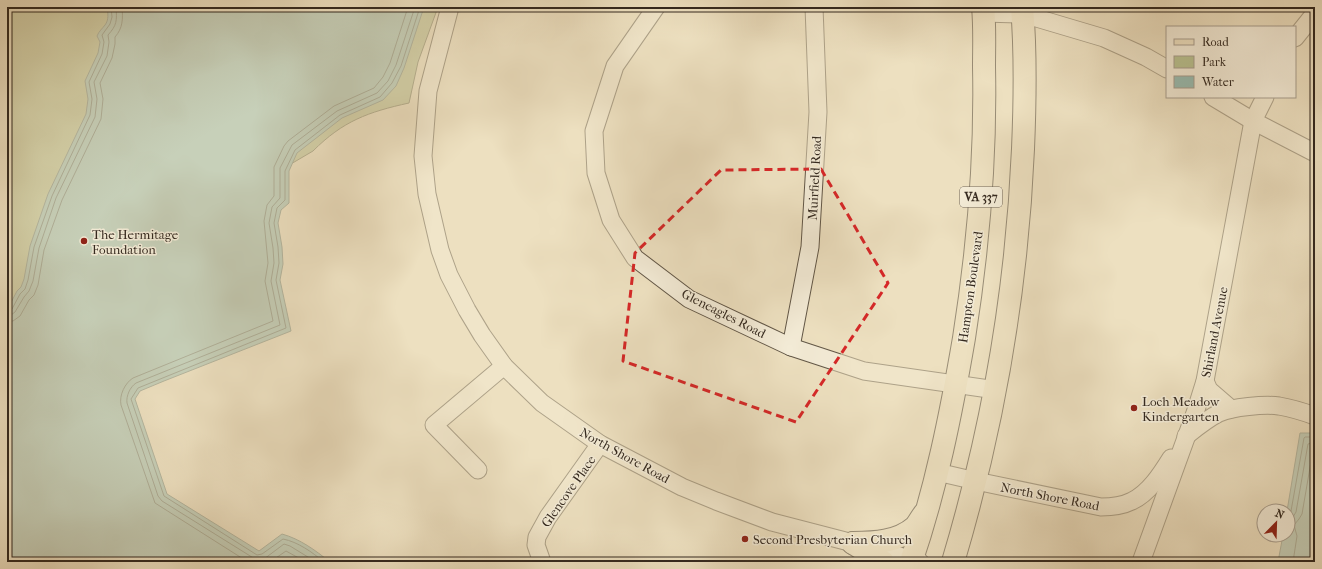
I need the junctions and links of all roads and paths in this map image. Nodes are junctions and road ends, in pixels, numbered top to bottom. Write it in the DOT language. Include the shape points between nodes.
graph roads {
  1 [pos="450,7"];
  2 [pos="656,7"];
  3 [pos="814,7"];
  4 [pos="983,10"];
  5 [pos="1023,11"];
  6 [pos="1315,13"];
  7 [pos="1296,37"];
  8 [pos="1166,68"];
  9 [pos="1215,98"];
  10 [pos="1264,98"];
  11 [pos="1253,121"];
  12 [pos="1315,153"];
  13 [pos="791,347"];
  14 [pos="504,366"];
  15 [pos="1205,381"];
  16 [pos="956,385"];
  17 [pos="996,390"];
  18 [pos="1231,409"];
  19 [pos="1315,416"];
  20 [pos="1186,436"];
  21 [pos="600,444"];
  22 [pos="478,470"];
  23 [pos="938,472"];
  24 [pos="976,481"];
  25 [pos="928,508"];
  26 [pos="853,543"];
  27 [pos="914,561"];
  28 [pos="542,562"];
  29 [pos="883,562"];
  30 [pos="953,562"];
  31 [pos="1141,562"];
  1 -- 14 [label="street, North Shore Road" via="428,91 423,156 427,194 440,250 449,275 478,328"];
  2 -- 13 [label="street, Gleneagles Road" via="615,66 594,131 596,173 611,220 635,258 689,299"];
  3 -- 13 [label="street, Muirfield Road" via="818,112 810,247"];
  4 -- 5 [label="street"];
  4 -- 16 [label="main road, Hampton Boulevard / VA 337" via="983,163 970,297"];
  5 -- 8 [label="street" via="1104,38"];
  5 -- 17 [label="main road, VA 337" via="1024,123 1020,196 1014,270"];
  6 -- 7 [label="street"];
  9 -- 11 [label="street"];
  10 -- 11 [label="street, Shirland Avenue"];
  11 -- 12 [label="street"];
  11 -- 15 [label="street, Shirland Avenue"];
  13 -- 16 [label="street, Gleneagles Road" via="864,371"];
  14 -- 21 [label="street, North Shore Road" via="542,403"];
  14 -- 22 [label="street" via="434,425"];
  15 -- 18 [label="street" via="1209,390"];
  15 -- 20 [label="street, Shirland Avenue"];
  16 -- 17 [label="street, Gleneagles Road"];
  16 -- 23 [label="main road, Hampton Boulevard / VA 337"];
  17 -- 24 [label="main road, VA 337"];
  18 -- 19 [label="street, North Shore Road" via="1279,406"];
  18 -- 20 [label="street, North Shore Road" via="1219,413"];
  20 -- 24 [label="street, North Shore Road" via="1158,478 1146,491 1132,501 1114,506 1101,507"];
  20 -- 31 [label="street, Shirland Avenue"];
  21 -- 26 [label="street, North Shore Road" via="682,487 716,501 772,522"];
  21 -- 28 [label="street, Glencove Place" via="548,517 537,537 536,545"];
  23 -- 24 [label="street, North Shore Road"];
  23 -- 25 [label="main road, Hampton Boulevard / VA 337"];
  24 -- 30 [label="main road, VA 337"];
  25 -- 26 [label="main road" via="916,527 904,535 871,543"];
  25 -- 27 [label="main road, Hampton Boulevard / VA 337"];
  26 -- 27 [label="street, North Shore Road"];
  26 -- 29 [label="main road"];
}
